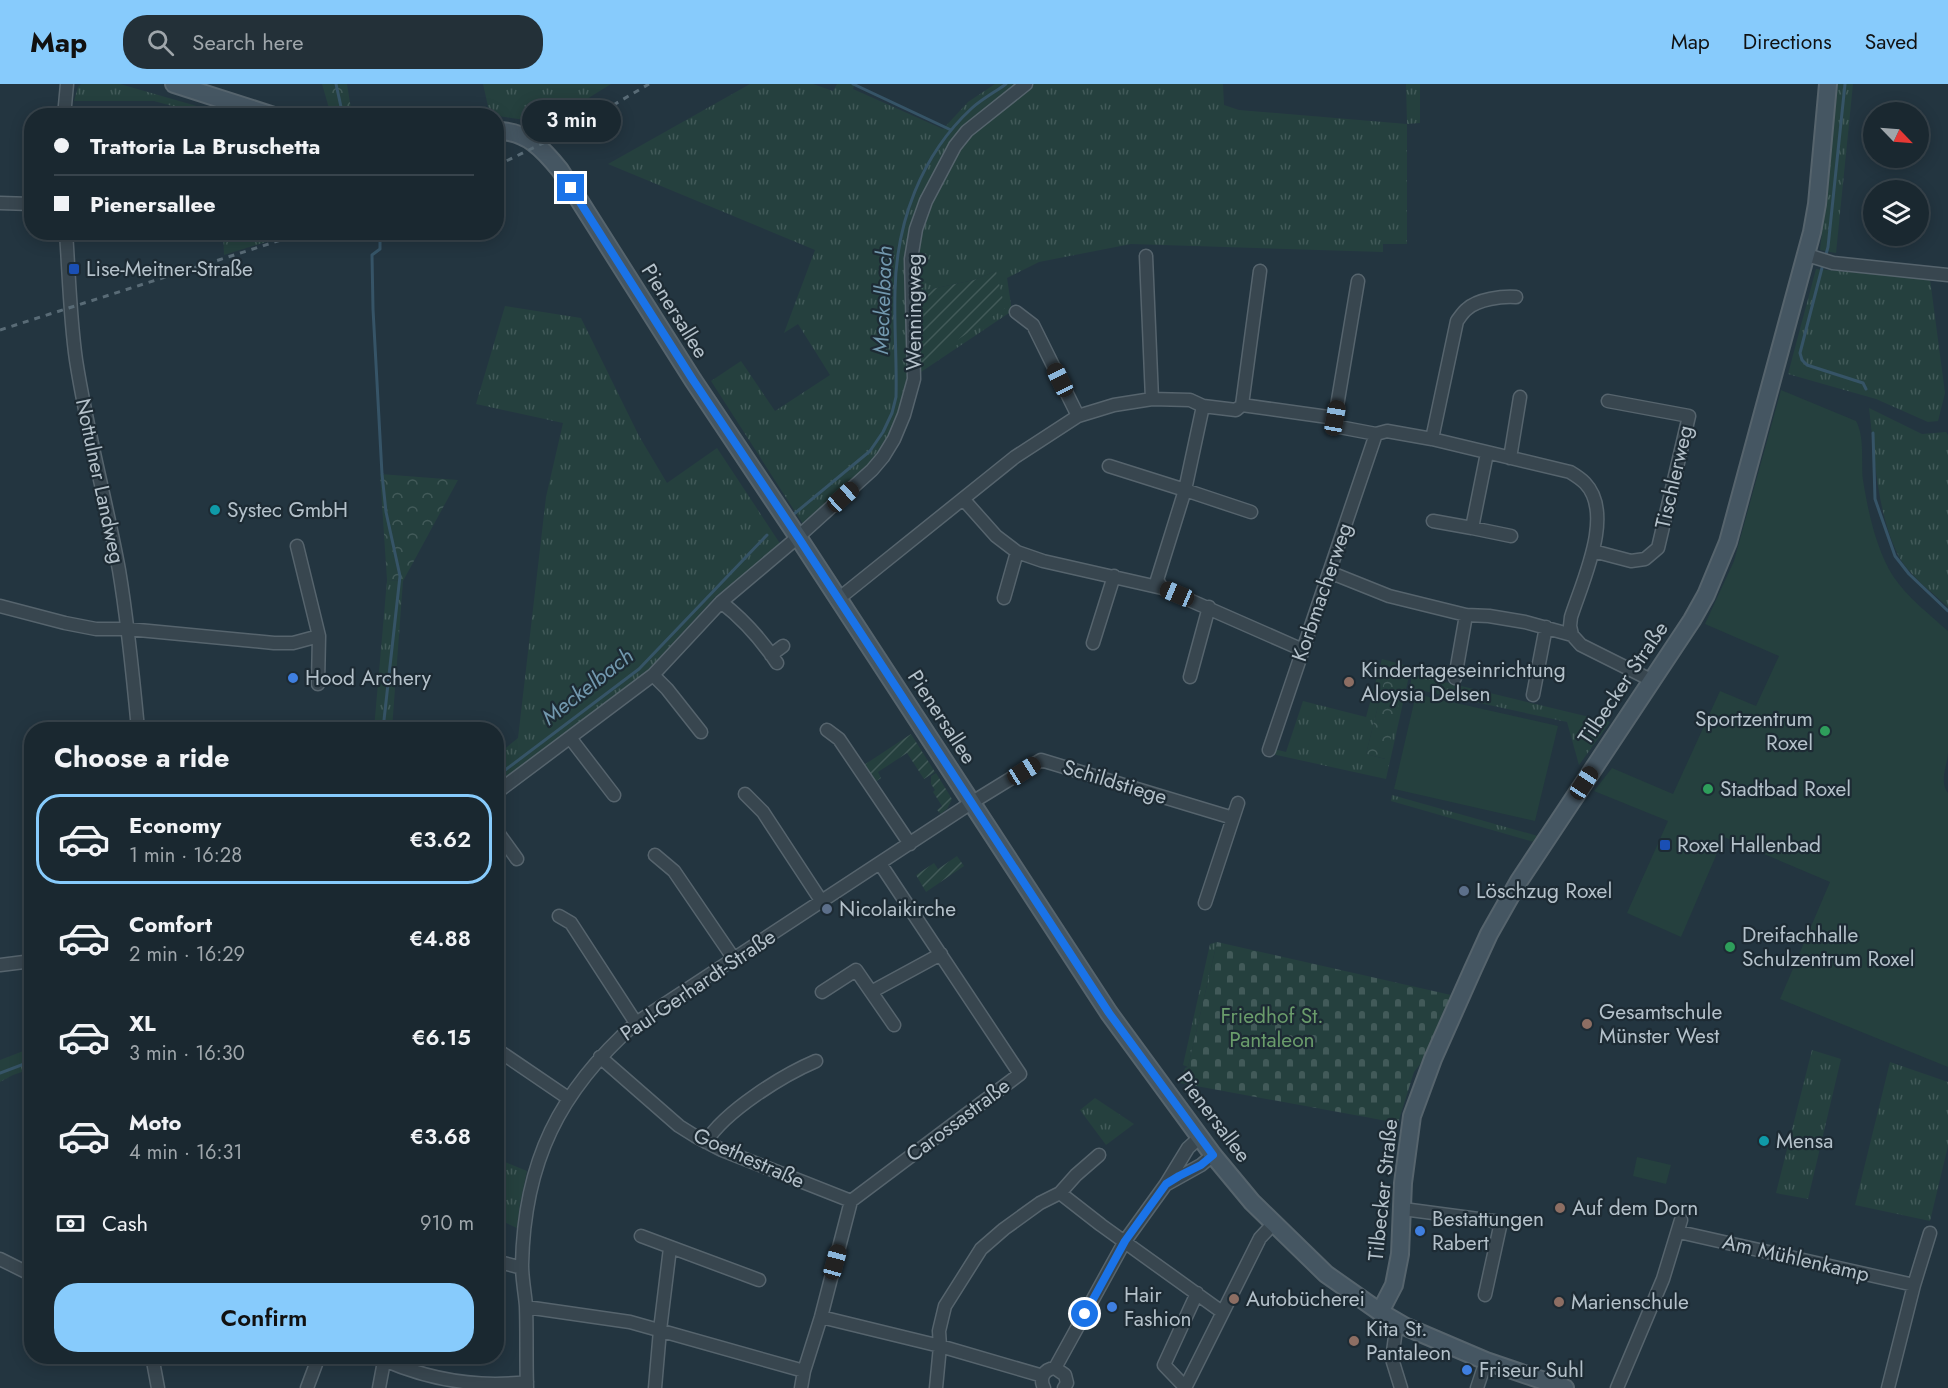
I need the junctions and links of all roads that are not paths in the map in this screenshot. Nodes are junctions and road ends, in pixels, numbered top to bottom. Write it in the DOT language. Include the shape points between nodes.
graph roads {
  1 [pos="67,84"];
  2 [pos="174,84"];
  3 [pos="1026,84"];
  4 [pos="1828,84"];
  5 [pos="65,108"];
  6 [pos="249,108"];
  7 [pos="504,132"];
  8 [pos="0,203"];
  9 [pos="24,204"];
  10 [pos="66,240"];
  11 [pos="1807,255"];
  12 [pos="1146,256"];
  13 [pos="1260,271"];
  14 [pos="1948,275"];
  15 [pos="1358,281"];
  16 [pos="1516,297"];
  17 [pos="1016,312"];
  18 [pos="1520,397"];
  19 [pos="1152,399"];
  20 [pos="1608,401"];
  21 [pos="1242,405"];
  22 [pos="1203,406"];
  23 [pos="1078,416"];
  24 [pos="1335,418"];
  25 [pos="1376,434"];
  26 [pos="1432,439"];
  27 [pos="1487,453"];
  28 [pos="1510,458"];
  29 [pos="1109,466"];
  30 [pos="1185,490"];
  31 [pos="964,500"];
  32 [pos="1251,512"];
  33 [pos="1433,521"];
  34 [pos="1472,528"];
  35 [pos="1511,536"];
  36 [pos="798,537"];
  37 [pos="297,546"];
  38 [pos="1593,551"];
  39 [pos="1017,552"];
  40 [pos="1329,572"];
  41 [pos="1114,576"];
  42 [pos="1162,588"];
  43 [pos="1004,598"];
  44 [pos="837,600"];
  45 [pos="721,602"];
  46 [pos="0,606"];
  47 [pos="1209,607"];
  48 [pos="1466,615"];
  49 [pos="1546,627"];
  50 [pos="128,629"];
  51 [pos="1572,635"];
  52 [pos="319,636"];
  53 [pos="1093,644"];
  54 [pos="783,646"];
  55 [pos="1303,650"];
  56 [pos="653,675"];
  57 [pos="1190,677"];
  58 [pos="1455,678"];
  59 [pos="1653,681"];
  60 [pos="318,684"];
  61 [pos="1533,695"];
  62 [pos="137,722"];
  63 [pos="827,730"];
  64 [pos="701,732"];
  65 [pos="571,739"];
  66 [pos="1269,750"];
  67 [pos="504,787"];
  68 [pos="745,794"];
  69 [pos="614,795"];
  70 [pos="971,803"];
  71 [pos="1238,803"];
  72 [pos="1233,818"];
  73 [pos="504,841"];
  74 [pos="910,844"];
  75 [pos="656,855"];
  76 [pos="518,859"];
  77 [pos="881,865"];
  78 [pos="822,902"];
  79 [pos="1205,903"];
  80 [pos="559,916"];
  81 [pos="941,954"];
  82 [pos="734,959"];
  83 [pos="24,963"];
  84 [pos="0,965"];
  85 [pos="822,992"];
  86 [pos="871,992"];
  87 [pos="636,1023"];
  88 [pos="894,1025"];
  89 [pos="504,1054"];
  90 [pos="600,1057"];
  91 [pos="816,1061"];
  92 [pos="568,1098"];
  93 [pos="1199,1138"];
  94 [pos="706,1142"];
  95 [pos="1099,1155"];
  96 [pos="1213,1155"];
  97 [pos="1166,1184"];
  98 [pos="1060,1193"];
  99 [pos="851,1201"];
  100 [pos="1403,1209"];
  101 [pos="1273,1224"];
  102 [pos="1930,1233"];
  103 [pos="641,1236"];
  104 [pos="1125,1241"];
  105 [pos="670,1248"];
  106 [pos="0,1259"];
  107 [pos="504,1263"];
  108 [pos="522,1268"];
  109 [pos="24,1271"];
  110 [pos="759,1280"];
  111 [pos="1914,1285"];
  112 [pos="1197,1293"];
  113 [pos="1485,1295"];
  114 [pos="526,1307"];
  115 [pos="1222,1312"];
  116 [pos="1380,1312"];
  117 [pos="821,1317"];
  118 [pos="1397,1322"];
  119 [pos="660,1330"];
  120 [pos="940,1346"];
  121 [pos="1486,1361"];
  122 [pos="154,1364"];
  123 [pos="316,1364"];
  124 [pos="384,1364"];
  125 [pos="396,1364"];
  126 [pos="1055,1368"];
  127 [pos="804,1371"];
  128 [pos="1043,1382"];
  129 [pos="527,1385"];
  130 [pos="1067,1387"];
  131 [pos="158,1388"];
  132 [pos="307,1388"];
  133 [pos="379,1388"];
  134 [pos="655,1388"];
  135 [pos="801,1388"];
  136 [pos="936,1388"];
  137 [pos="1185,1388"];
  138 [pos="1401,1388"];
  139 [pos="1477,1388"];
  140 [pos="1565,1388"];
  141 [pos="1617,1388"];
  142 [pos="1888,1388"];
  1 -- 5 [label="street"];
  2 -- 6 [label="main road"];
  3 -- 36 [label="street, Wenningweg" via="961,139 926,201 910,259 914,379 894,439 872,470"];
  4 -- 11 [label="main road, Tilbecker Straße" via="1817,204"];
  7 -- 36 [label="main road, Pienersallee" via="530,139 560,170"];
  8 -- 9 [label="street"];
  10 -- 50 [label="street, Nottulner Landweg" via="76,357"];
  11 -- 14 [label="street" via="1833,263"];
  11 -- 59 [label="main road, Tilbecker Straße" via="1728,542 1706,595"];
  12 -- 19 [label="street"];
  13 -- 21 [label="street"];
  15 -- 24 [label="street"];
  16 -- 26 [label="street" via="1476,303 1457,321"];
  17 -- 23 [label="street" via="1033,325"];
  18 -- 28 [label="street"];
  19 -- 22 [label="street" via="1190,400"];
  19 -- 23 [label="street"];
  20 -- 38 [label="street, Tischlerweg" via="1689,416 1658,548 1645,559 1631,561"];
  21 -- 22 [label="street" via="1236,410"];
  21 -- 24 [label="street"];
  22 -- 30 [label="street"];
  23 -- 31 [label="street" via="1015,457"];
  24 -- 25 [label="street" via="1334,426"];
  25 -- 26 [label="street" via="1387,431"];
  25 -- 40 [label="street, Korbmacherweg"];
  26 -- 27 [label="street"];
  27 -- 28 [label="street"];
  27 -- 34 [label="street"];
  28 -- 38 [label="street" via="1570,472 1585,482 1598,512"];
  29 -- 30 [label="street"];
  30 -- 32 [label="street"];
  30 -- 42 [label="street" via="1157,580"];
  31 -- 39 [label="street" via="996,537"];
  31 -- 44 [label="street"];
  33 -- 34 [label="street"];
  34 -- 35 [label="street"];
  36 -- 44 [label="main road, Pienersallee"];
  36 -- 45 [label="street, Wenningweg"];
  37 -- 52 [label="street"];
  38 -- 51 [label="street" via="1571,617"];
  39 -- 41 [label="street"];
  39 -- 43 [label="street"];
  40 -- 48 [label="street" via="1389,596"];
  40 -- 55 [label="street, Korbmacherweg"];
  41 -- 42 [label="street"];
  41 -- 53 [label="street"];
  42 -- 47 [label="street"];
  44 -- 70 [label="main road, Pienersallee"];
  45 -- 54 [label="street" via="740,616 774,659"];
  45 -- 56 [label="street, Wenningweg"];
  46 -- 50 [label="street" via="96,629"];
  47 -- 55 [label="street"];
  47 -- 57 [label="street"];
  48 -- 49 [label="street"];
  48 -- 58 [label="street"];
  49 -- 51 [label="street"];
  49 -- 61 [label="street"];
  50 -- 52 [label="street" via="274,643"];
  50 -- 62 [label="street, Nottulner Landweg"];
  51 -- 59 [label="street" via="1581,645"];
  52 -- 60 [label="street"];
  55 -- 66 [label="street, Korbmacherweg"];
  56 -- 64 [label="street"];
  56 -- 65 [label="street, Wenningweg"];
  59 -- 100 [label="main road, Tilbecker Straße" via="1519,881 1489,934 1427,1072 1412,1116"];
  63 -- 74 [label="street" via="839,739"];
  65 -- 67 [label="street, Wenningweg"];
  65 -- 69 [label="street"];
  68 -- 78 [label="street" via="763,812"];
  70 -- 72 [label="street, Schildstiege" via="1041,760"];
  70 -- 74 [label="street, Paul-Gerhardt-Straße"];
  70 -- 93 [label="main road, Pienersallee" via="1109,1013"];
  71 -- 72 [label="street"];
  72 -- 79 [label="street"];
  73 -- 76 [label="street"];
  74 -- 77 [label="street, Paul-Gerhardt-Straße"];
  75 -- 82 [label="street" via="674,871"];
  77 -- 78 [label="street, Paul-Gerhardt-Straße"];
  77 -- 81 [label="street, Carossastraße"];
  78 -- 82 [label="street, Paul-Gerhardt-Straße"];
  80 -- 87 [label="street" via="571,923"];
  81 -- 86 [label="street"];
  81 -- 99 [label="street, Carossastraße" via="1020,1074"];
  82 -- 87 [label="street, Paul-Gerhardt-Straße"];
  83 -- 84 [label="street"];
  85 -- 86 [label="street" via="856,970"];
  86 -- 88 [label="street"];
  87 -- 90 [label="street, Paul-Gerhardt-Straße"];
  89 -- 92 [label="street"];
  90 -- 92 [label="street, Paul-Gerhardt-Straße"];
  90 -- 94 [label="street, Goethestraße" via="679,1126"];
  91 -- 94 [label="street" via="746,1103 715,1129"];
  92 -- 108 [label="street, Paul-Gerhardt-Straße" via="549,1134 530,1188"];
  93 -- 96 [label="main road, Pienersallee"];
  93 -- 97 [label="street" via="1188,1148"];
  94 -- 99 [label="street, Goethestraße"];
  95 -- 98 [label="street"];
  96 -- 97 [label="street"];
  96 -- 101 [label="main road, Pienersallee"];
  97 -- 104 [label="street"];
  98 -- 104 [label="street"];
  98 -- 120 [label="street" via="1004,1228 981,1249 945,1306"];
  99 -- 117 [label="street"];
  100 -- 113 [label="street" via="1501,1222"];
  100 -- 116 [label="main road, Tilbecker Straße" via="1398,1269"];
  101 -- 115 [label="street" via="1260,1238"];
  101 -- 116 [label="main road, Pienersallee" via="1326,1274"];
  102 -- 111 [label="street"];
  103 -- 105 [label="street"];
  104 -- 112 [label="street"];
  104 -- 126 [label="street"];
  105 -- 110 [label="street"];
  105 -- 119 [label="street"];
  106 -- 109 [label="street"];
  107 -- 108 [label="street"];
  108 -- 114 [label="street, Paul-Gerhardt-Straße"];
  111 -- 141 [label="street, Am Mühlenkamp" via="1680,1226 1663,1279"];
  111 -- 142 [label="street"];
  112 -- 115 [label="street"];
  112 -- 137 [label="street" via="1164,1365"];
  114 -- 119 [label="street"];
  114 -- 129 [label="street, Paul-Gerhardt-Straße"];
  115 -- 137 [label="street"];
  116 -- 118 [label="main road, Pienersallee"];
  117 -- 120 [label="street"];
  117 -- 127 [label="street"];
  118 -- 121 [label="main road, Pienersallee"];
  118 -- 138 [label="street" via="1392,1359"];
  119 -- 127 [label="street"];
  119 -- 134 [label="street"];
  120 -- 128 [label="street"];
  120 -- 136 [label="street"];
  121 -- 139 [label="street"];
  121 -- 140 [label="main road, Pienersallee"];
  122 -- 131 [label="street"];
  123 -- 132 [label="street"];
  124 -- 133 [label="street"];
  125 -- 129 [label="street" via="446,1380"];
  126 -- 128 [label="street" via="1048,1370"];
  126 -- 130 [label="street" via="1065,1375"];
  127 -- 135 [label="street"];
}
